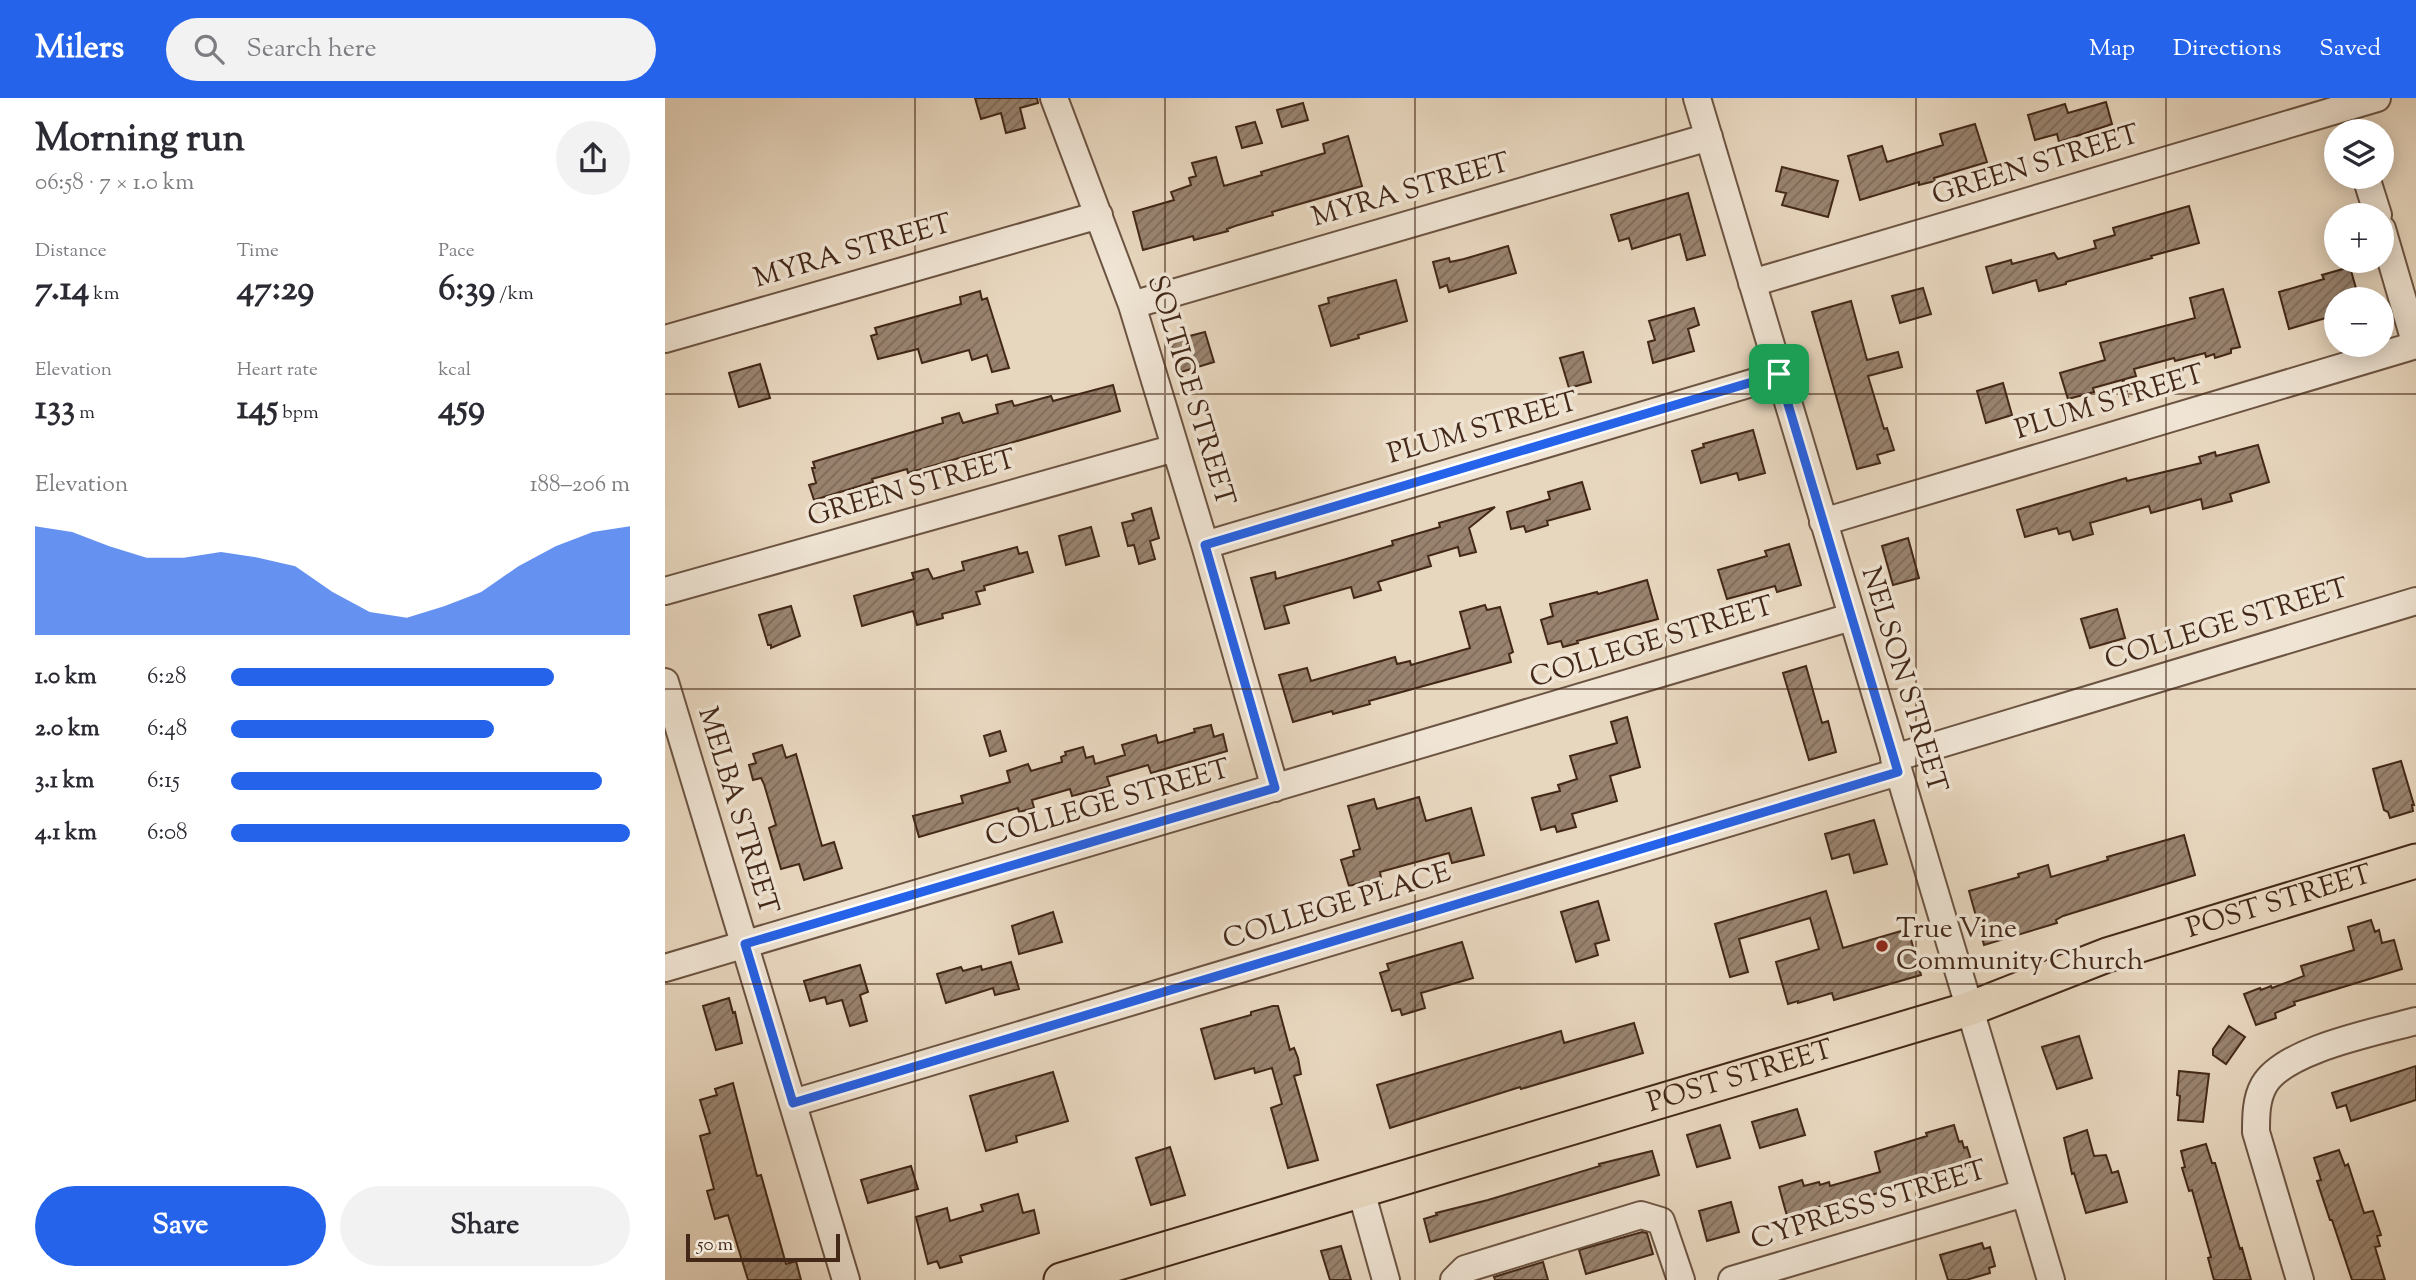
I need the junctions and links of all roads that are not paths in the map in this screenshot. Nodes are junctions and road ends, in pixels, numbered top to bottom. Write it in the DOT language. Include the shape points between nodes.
graph roads {
  1 [pos="1054,98"];
  2 [pos="1697,98"];
  3 [pos="2377,98"];
  4 [pos="2347,112"];
  5 [pos="1709,137"];
  6 [pos="1099,215"];
  7 [pos="2394,270"];
  8 [pos="1752,283"];
  9 [pos="1132,305"];
  10 [pos="665,339"];
  11 [pos="2416,345"];
  12 [pos="1779,374"];
  13 [pos="1175,448"];
  14 [pos="1823,522"];
  15 [pos="1205,545"];
  16 [pos="665,591"];
  17 [pos="2416,601"];
  18 [pos="1851,617"];
  19 [pos="665,682"];
  20 [pos="1896,765"];
  21 [pos="1275,788"];
  22 [pos="2416,861"];
  23 [pos="745,944"];
  24 [pos="665,968"];
  25 [pos="1969,1009"];
  26 [pos="2416,1021"];
  27 [pos="793,1103"];
  28 [pos="1361,1191"];
  29 [pos="2024,1193"];
  30 [pos="1779,1273"];
  31 [pos="846,1280"];
  32 [pos="1062,1280"];
  33 [pos="1386,1280"];
  34 [pos="1454,1280"];
  35 [pos="1682,1280"];
  36 [pos="1732,1280"];
  37 [pos="2051,1280"];
  38 [pos="2300,1280"];
  1 -- 6 [label="street, SOLTICE STREET"];
  2 -- 5 [label="street, NELSON STREET"];
  3 -- 4 [label="street, GREEN STREET"];
  4 -- 8 [label="street, GREEN STREET"];
  5 -- 8 [label="street, NELSON STREET"];
  5 -- 9 [label="street, MYRA STREET"];
  6 -- 9 [label="street, SOLTICE STREET"];
  6 -- 10 [label="street, MYRA STREET"];
  7 -- 11 [label="street"];
  8 -- 12 [label="street, NELSON STREET"];
  9 -- 13 [label="street, SOLTICE STREET"];
  11 -- 14 [label="street, PLUM STREET"];
  12 -- 14 [label="street, NELSON STREET"];
  12 -- 15 [label="street, PLUM STREET"];
  13 -- 15 [label="street, SOLTICE STREET"];
  13 -- 16 [label="street, GREEN STREET"];
  14 -- 18 [label="street, NELSON STREET"];
  15 -- 21 [label="street, SOLTICE STREET"];
  17 -- 20 [label="street, COLLEGE STREET"];
  18 -- 20 [label="street, NELSON STREET"];
  18 -- 21 [label="street, COLLEGE STREET"];
  19 -- 23 [label="street, MELBA STREET"];
  20 -- 25 [label="street, NELSON STREET"];
  20 -- 27 [label="street, COLLEGE PLACE"];
  21 -- 23 [label="street, COLLEGE STREET"];
  22 -- 25 [label="main road, POST STREET" via="2107,955"];
  23 -- 24 [label="street, COLLEGE STREET"];
  23 -- 27 [label="street, MELBA STREET"];
  25 -- 28 [label="main road, POST STREET"];
  25 -- 29 [label="street, NELSON STREET"];
  26 -- 38 [label="street" via="2303,1054 2280,1066 2264,1084 2256,1108 2256,1132"];
  27 -- 31 [label="street, MELBA STREET"];
  28 -- 32 [label="main road, POST STREET"];
  28 -- 33 [label="street"];
  29 -- 30 [label="street, CYPRESS STREET"];
  29 -- 37 [label="street, NELSON STREET"];
  30 -- 36 [label="street, CYPRESS STREET"];
  34 -- 35 [label="street" via="1465,1269 1641,1215 1661,1221"];
}
